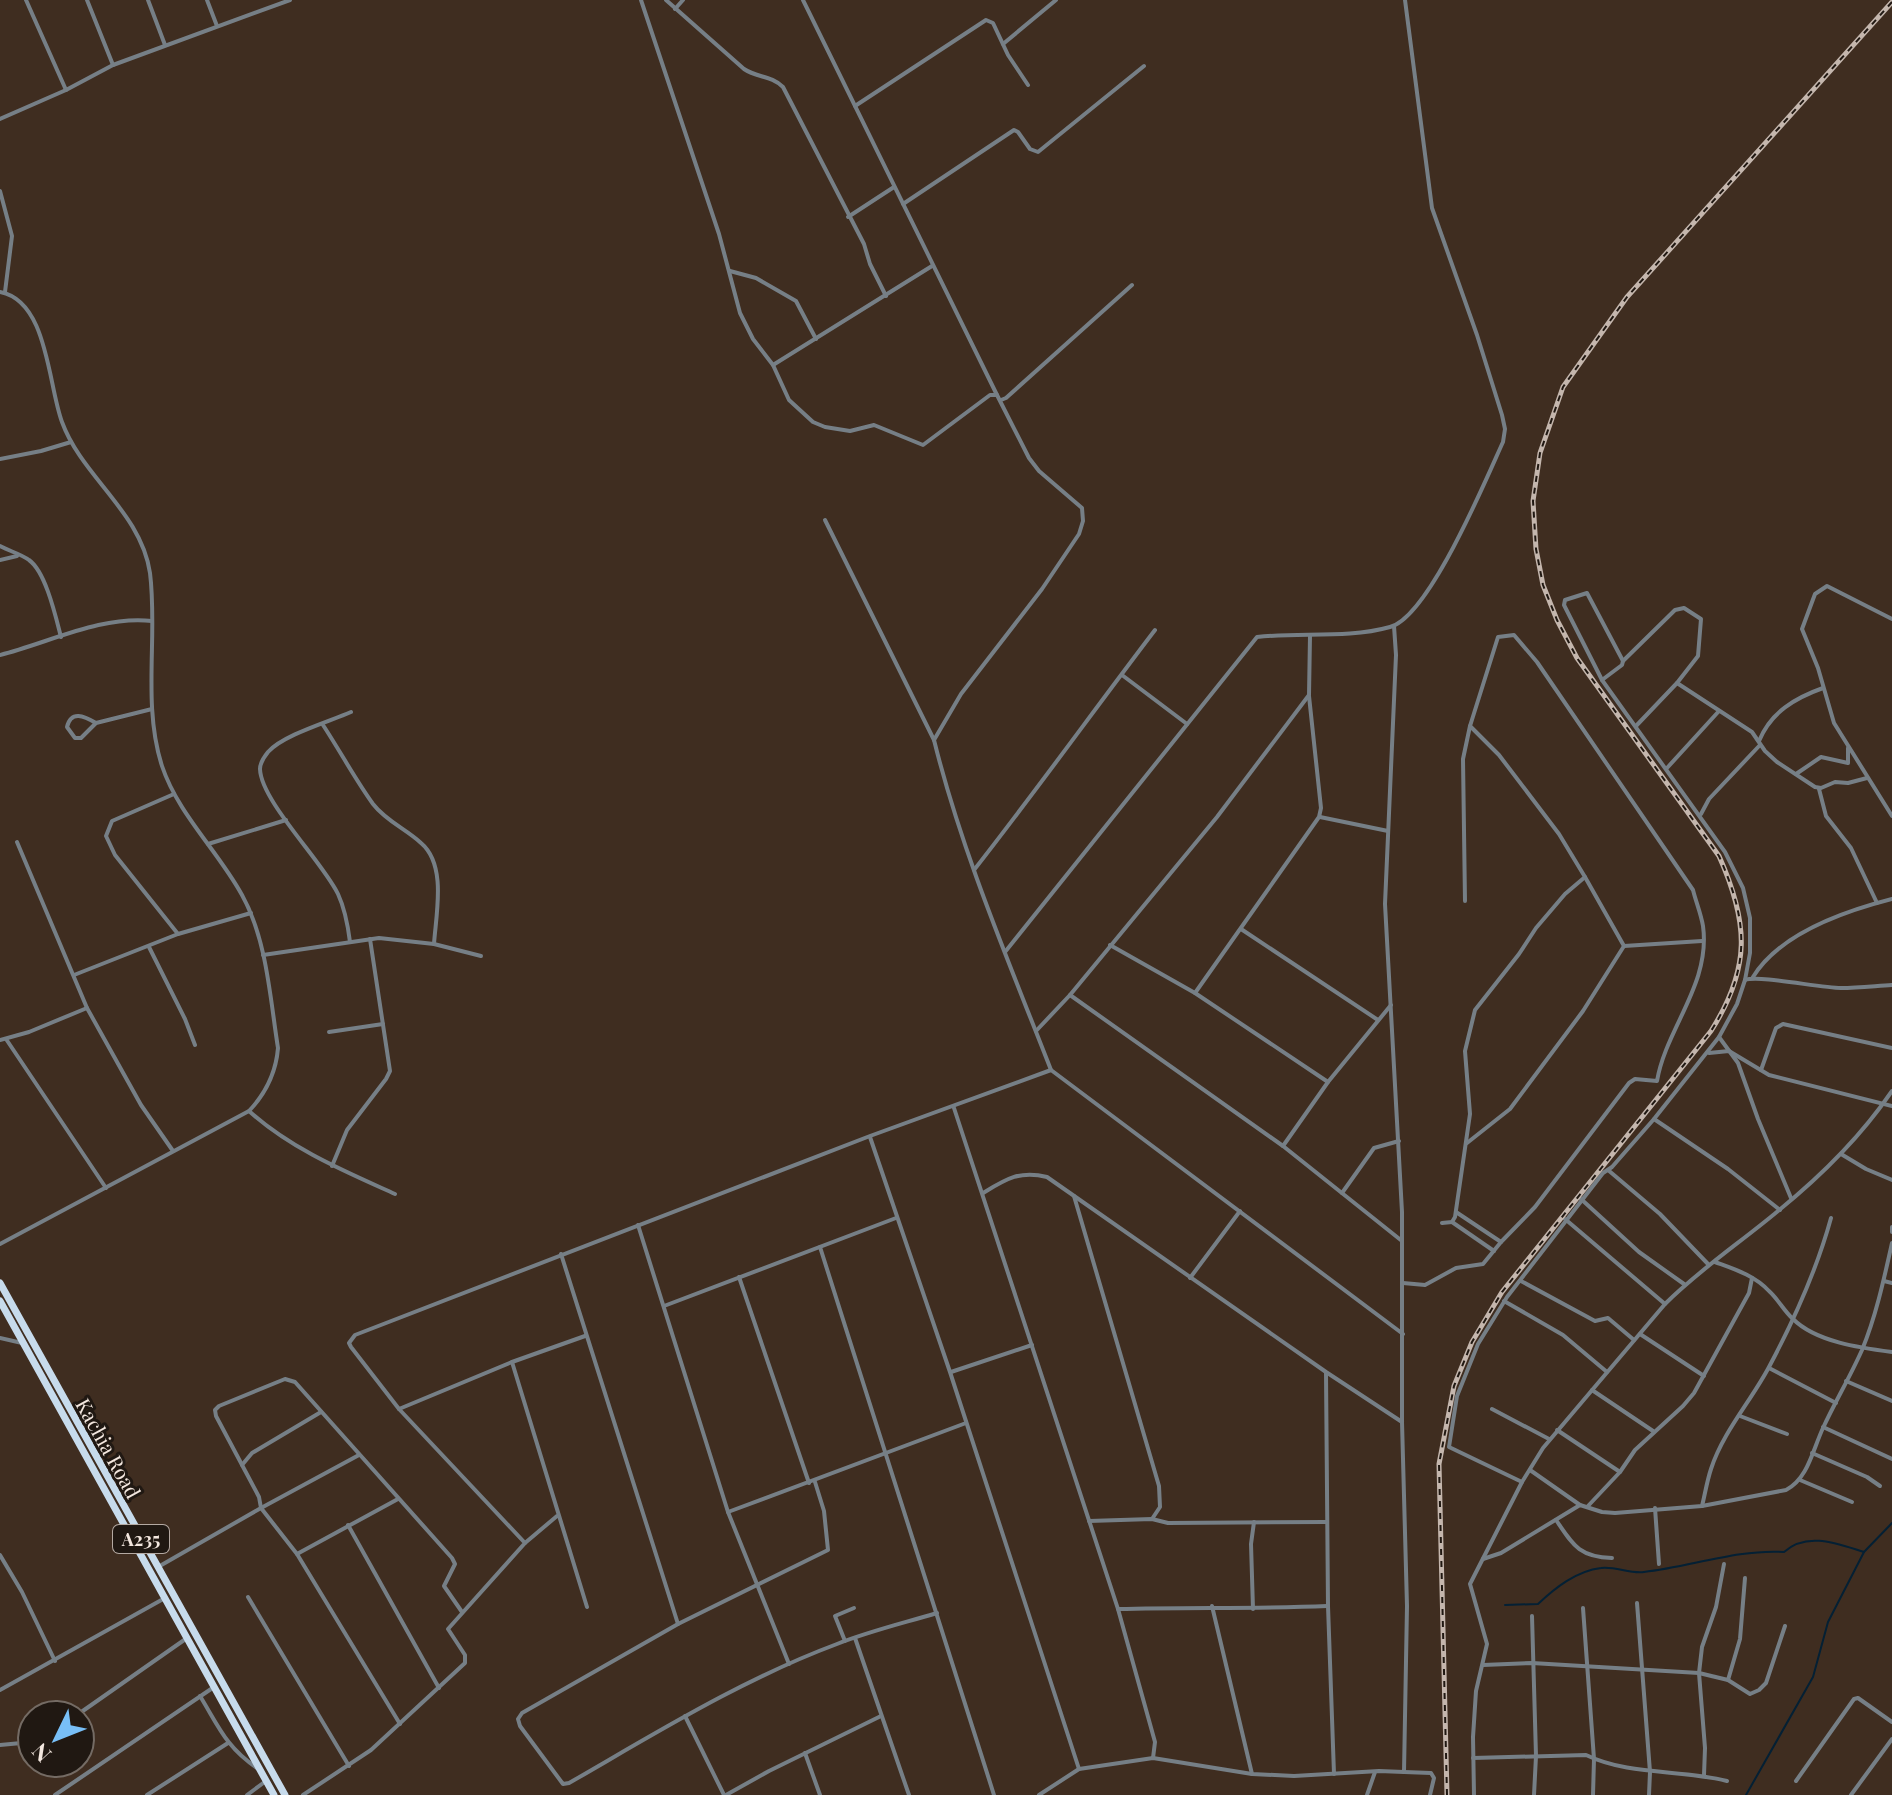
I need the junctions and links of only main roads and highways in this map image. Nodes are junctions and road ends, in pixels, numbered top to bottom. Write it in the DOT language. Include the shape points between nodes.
graph roads {
  1 [pos="0,1283"];
  2 [pos="0,1301"];
  3 [pos="256,1754"];
  4 [pos="274,1795"];
  5 [pos="285,1795"];
  1 -- 3 [label="highway, Kachia Road / A235"];
  2 -- 3 [label="highway, Kachia Road / A235"];
  3 -- 4 [label="highway, Kachia Road / A235"];
  3 -- 5 [label="highway, Kachia Road / A235"];
}
